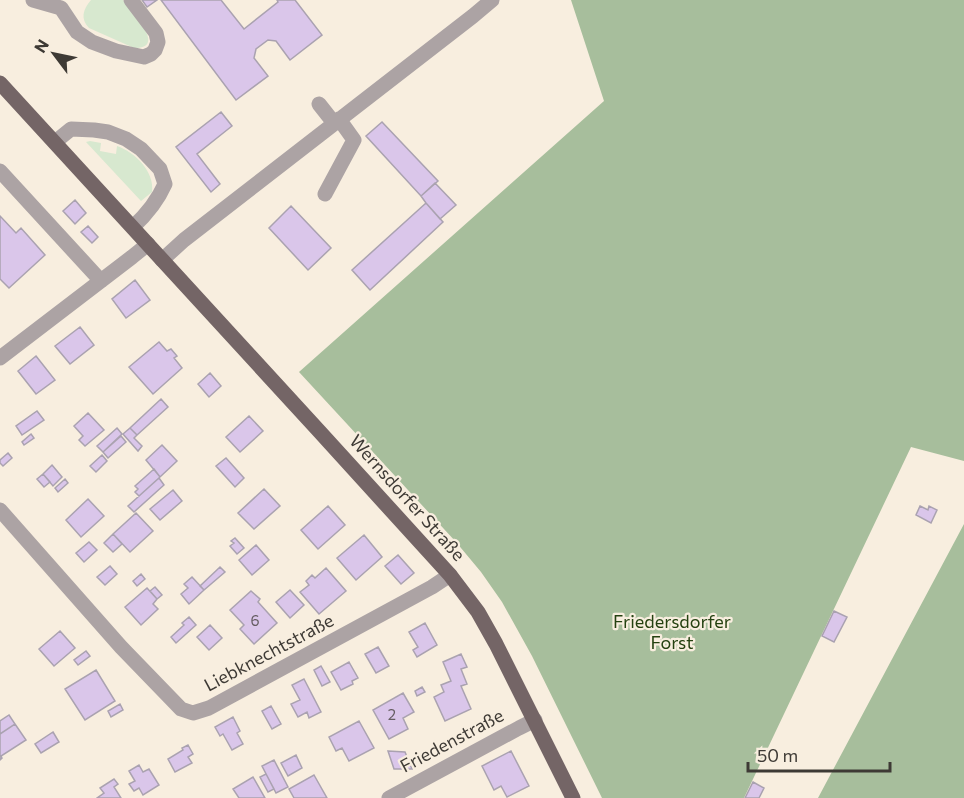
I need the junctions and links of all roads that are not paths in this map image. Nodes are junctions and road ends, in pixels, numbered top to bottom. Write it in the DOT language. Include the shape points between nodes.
graph roads {
  1 [pos="33,0"];
  2 [pos="130,0"];
  3 [pos="492,0"];
  4 [pos="66,4"];
  5 [pos="0,83"];
  6 [pos="319,104"];
  7 [pos="336,121"];
  8 [pos="55,142"];
  9 [pos="0,171"];
  10 [pos="326,194"];
  11 [pos="133,227"];
  12 [pos="148,244"];
  13 [pos="162,260"];
  14 [pos="101,281"];
  15 [pos="0,358"];
  16 [pos="0,510"];
  17 [pos="450,575"];
  18 [pos="535,720"];
  19 [pos="389,798"];
  20 [pos="573,798"];
  1 -- 4 [label="street"];
  2 -- 4 [label="street" via="156,33 155,50 144,57 116,51 77,32"];
  3 -- 7 [label="street"];
  5 -- 8 [label="main road, Wernsdorfer Straße"];
  6 -- 7 [label="street"];
  7 -- 10 [label="street" via="354,140"];
  7 -- 13 [label="street"];
  8 -- 11 [label="main road, Wernsdorfer Straße"];
  8 -- 11 [label="street" via="71,129 108,132 141,149 160,169 165,184 158,199"];
  9 -- 14 [label="street"];
  11 -- 12 [label="main road, Wernsdorfer Straße"];
  12 -- 13 [label="main road, Wernsdorfer Straße"];
  12 -- 14 [label="street"];
  13 -- 17 [label="main road, Wernsdorfer Straße"];
  14 -- 15 [label="street"];
  16 -- 17 [label="street, Liebknechtstraße" via="121,647 181,709 193,713 209,708"];
  17 -- 18 [label="main road, Wernsdorfer Straße" via="478,612"];
  18 -- 19 [label="street, Friedenstraße"];
  18 -- 20 [label="main road, Wernsdorfer Straße"];
}
